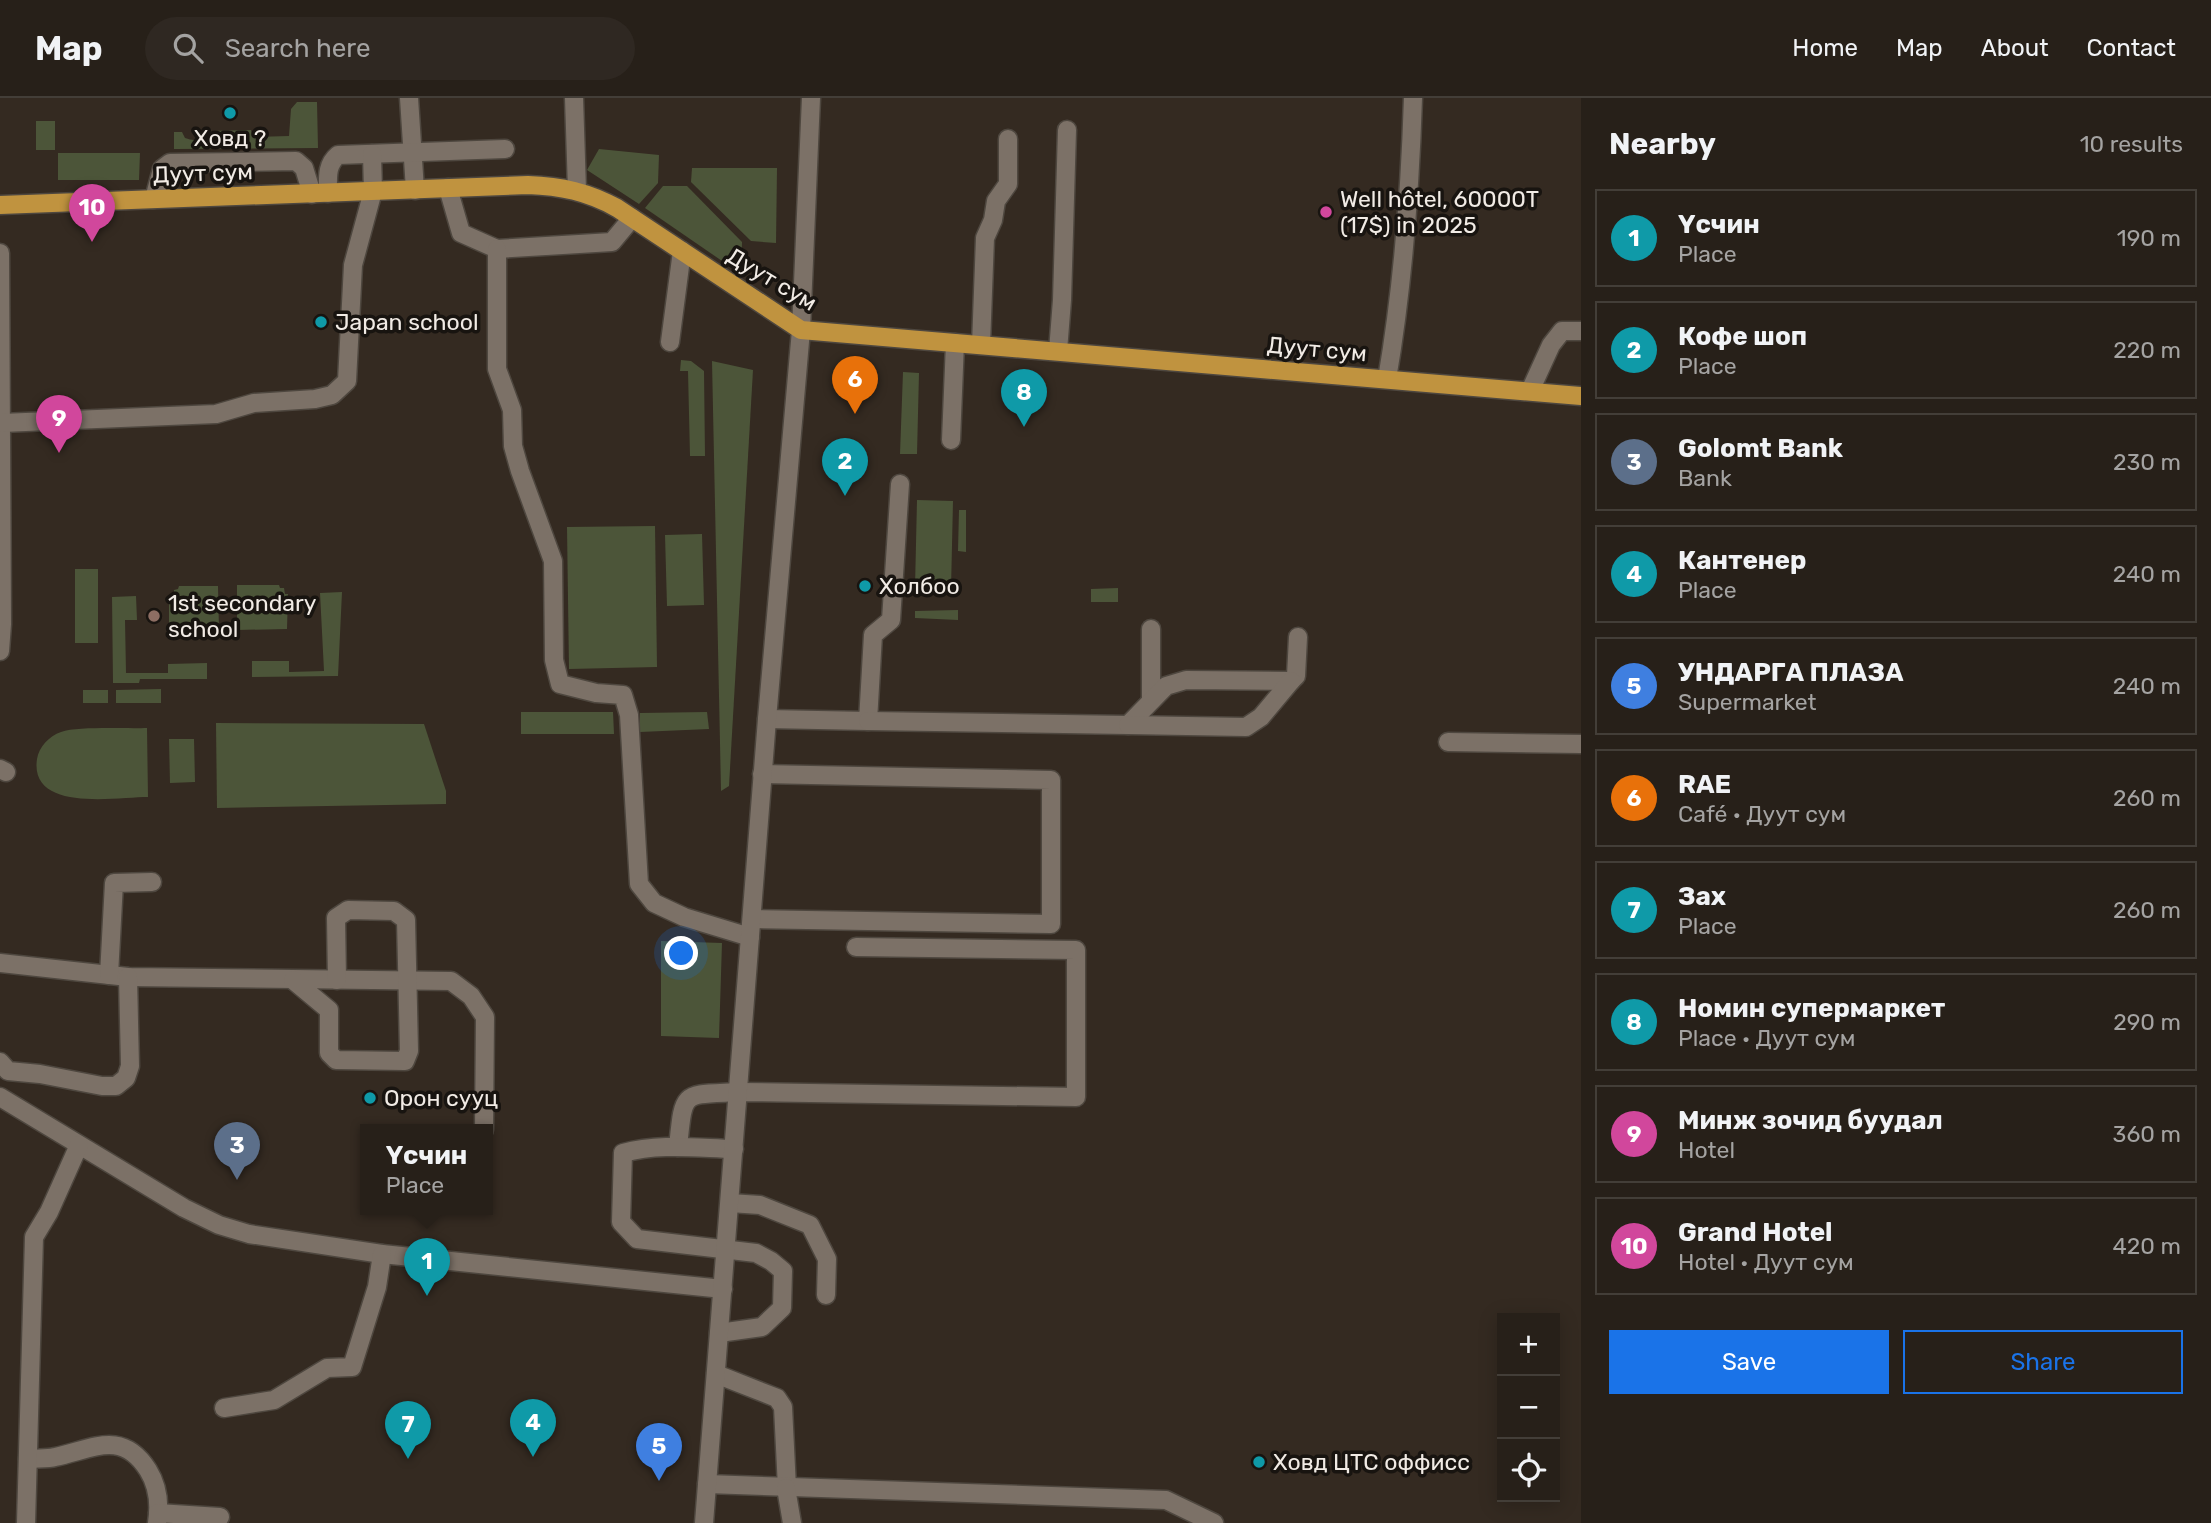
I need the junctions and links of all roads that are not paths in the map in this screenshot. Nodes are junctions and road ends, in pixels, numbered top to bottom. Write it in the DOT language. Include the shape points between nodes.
graph roads {
  1 [pos="409,98"];
  2 [pos="574,98"];
  3 [pos="811,98"];
  4 [pos="1413,98"];
  5 [pos="1067,130"];
  6 [pos="1008,139"];
  7 [pos="505,149"];
  8 [pos="412,151"];
  9 [pos="372,154"];
  10 [pos="448,188"];
  11 [pos="415,190"];
  12 [pos="577,190"];
  13 [pos="373,191"];
  14 [pos="320,193"];
  15 [pos="154,200"];
  16 [pos="0,205"];
  17 [pos="632,218"];
  18 [pos="498,249"];
  19 [pos="682,251"];
  20 [pos="0,253"];
  21 [pos="801,330"];
  22 [pos="1581,331"];
  23 [pos="670,342"];
  24 [pos="956,343"];
  25 [pos="981,345"];
  26 [pos="1058,351"];
  27 [pos="1387,380"];
  28 [pos="1530,391"];
  29 [pos="1581,396"];
  30 [pos="2,423"];
  31 [pos="951,440"];
  32 [pos="900,484"];
  33 [pos="1,535"];
  34 [pos="1152,629"];
  35 [pos="1298,637"];
  36 [pos="0,652"];
  37 [pos="1291,681"];
  38 [pos="1151,699"];
  39 [pos="767,719"];
  40 [pos="868,721"];
  41 [pos="1128,725"];
  42 [pos="1448,742"];
  43 [pos="1581,744"];
  44 [pos="762,774"];
  45 [pos="152,882"];
  46 [pos="751,928"];
  47 [pos="856,947"];
  48 [pos="0,963"];
  49 [pos="109,975"];
  50 [pos="128,977"];
  51 [pos="293,980"];
  52 [pos="337,980"];
  53 [pos="408,980"];
  54 [pos="4,1066"];
  55 [pos="739,1092"];
  56 [pos="0,1095"];
  57 [pos="484,1124"];
  58 [pos="79,1145"];
  59 [pos="678,1147"];
  60 [pos="734,1149"];
  61 [pos="730,1203"];
  62 [pos="726,1248"];
  63 [pos="382,1254"];
  64 [pos="723,1289"];
  65 [pos="826,1295"];
  66 [pos="719,1333"];
  67 [pos="716,1374"];
  68 [pos="224,1408"];
  69 [pos="28,1458"];
  70 [pos="707,1484"];
  71 [pos="787,1488"];
  72 [pos="220,1517"];
  73 [pos="158,1518"];
  74 [pos="26,1523"];
  75 [pos="704,1523"];
  76 [pos="792,1523"];
  77 [pos="1213,1523"];
  1 -- 8 [label="street"];
  2 -- 12 [label="street"];
  3 -- 21 [label="street"];
  4 -- 27 [label="street" via="1408,219"];
  5 -- 26 [label="street"];
  6 -- 25 [label="street" via="1008,184 996,201 985,238"];
  7 -- 8 [label="street"];
  8 -- 9 [label="street"];
  8 -- 11 [label="street"];
  9 -- 13 [label="street"];
  9 -- 14 [label="street" via="338,155 331,160"];
  10 -- 11 [label="main road, Дуут сум"];
  10 -- 12 [label="main road, Дуут сум" via="528,185"];
  10 -- 18 [label="street" via="461,233"];
  11 -- 13 [label="main road, Дуут сум"];
  12 -- 17 [label="main road, Дуут сум"];
  13 -- 14 [label="main road, Дуут сум"];
  13 -- 30 [label="street" via="353,265 347,382 332,395 254,403 216,414"];
  14 -- 15 [label="main road, Дуут сум"];
  14 -- 15 [label="street" via="296,161 170,163 162,169"];
  15 -- 16 [label="main road, Дуут сум"];
  17 -- 18 [label="street" via="612,242"];
  17 -- 19 [label="main road, Дуут сум"];
  18 -- 46 [label="street" via="498,369 512,410 513,446 520,471 552,561 557,676 560,684 623,695 629,715 639,884 654,903 684,917"];
  19 -- 21 [label="main road, Дуут сум"];
  19 -- 23 [label="street"];
  20 -- 30 [label="street"];
  21 -- 24 [label="main road, Дуут сум"];
  21 -- 39 [label="street"];
  22 -- 28 [label="street" via="1562,331"];
  24 -- 25 [label="main road, Дуут сум"];
  24 -- 31 [label="street"];
  25 -- 26 [label="main road, Дуут сум"];
  26 -- 27 [label="main road, Дуут сум"];
  27 -- 28 [label="main road, Дуут сум"];
  28 -- 29 [label="main road, Дуут сум"];
  30 -- 33 [label="street"];
  32 -- 40 [label="street" via="891,620 873,635"];
  33 -- 36 [label="street"];
  34 -- 38 [label="street"];
  35 -- 37 [label="street" via="1296,676"];
  37 -- 38 [label="street" via="1186,680 1166,686"];
  37 -- 41 [label="street" via="1261,717 1246,727"];
  38 -- 41 [label="street"];
  39 -- 40 [label="street"];
  39 -- 44 [label="street"];
  40 -- 41 [label="street"];
  42 -- 43 [label="street"];
  44 -- 46 [label="street"];
  44 -- 46 [label="street" via="1051,780 1051,924"];
  45 -- 49 [label="street" via="114,883"];
  46 -- 55 [label="street"];
  47 -- 55 [label="street" via="1076,950 1076,1097"];
  48 -- 49 [label="street"];
  49 -- 50 [label="street"];
  50 -- 51 [label="street"];
  50 -- 54 [label="street" via="131,1066 116,1086"];
  51 -- 52 [label="street"];
  51 -- 53 [label="street" via="329,1010 329,1053 336,1060 405,1061 409,1051"];
  52 -- 53 [label="street"];
  52 -- 53 [label="street" via="336,918 348,910 394,911 407,920"];
  53 -- 57 [label="street" via="451,981 471,996 485,1017"];
  54 -- 56 [label="street"];
  55 -- 59 [label="street" via="690,1096 683,1104"];
  55 -- 60 [label="street"];
  56 -- 58 [label="street"];
  58 -- 63 [label="street" via="219,1225 272,1239"];
  58 -- 69 [label="street" via="34,1237"];
  59 -- 60 [label="street"];
  59 -- 62 [label="street" via="623,1153 621,1222 637,1239"];
  60 -- 61 [label="street"];
  61 -- 62 [label="street"];
  61 -- 65 [label="street" via="760,1205 810,1224 827,1259"];
  62 -- 64 [label="street"];
  62 -- 66 [label="street" via="756,1253 783,1271 782,1308 762,1327"];
  63 -- 64 [label="street"];
  63 -- 68 [label="street" via="377,1287 352,1367 327,1368 274,1400"];
  64 -- 66 [label="street"];
  66 -- 67 [label="street"];
  67 -- 70 [label="street"];
  67 -- 71 [label="street" via="777,1398 783,1407"];
  69 -- 73 [label="street" via="110,1444 138,1455 156,1483"];
  69 -- 74 [label="street"];
  70 -- 71 [label="street"];
  70 -- 75 [label="street"];
  71 -- 76 [label="street"];
  71 -- 77 [label="street" via="1166,1500"];
  72 -- 73 [label="street"];
}
